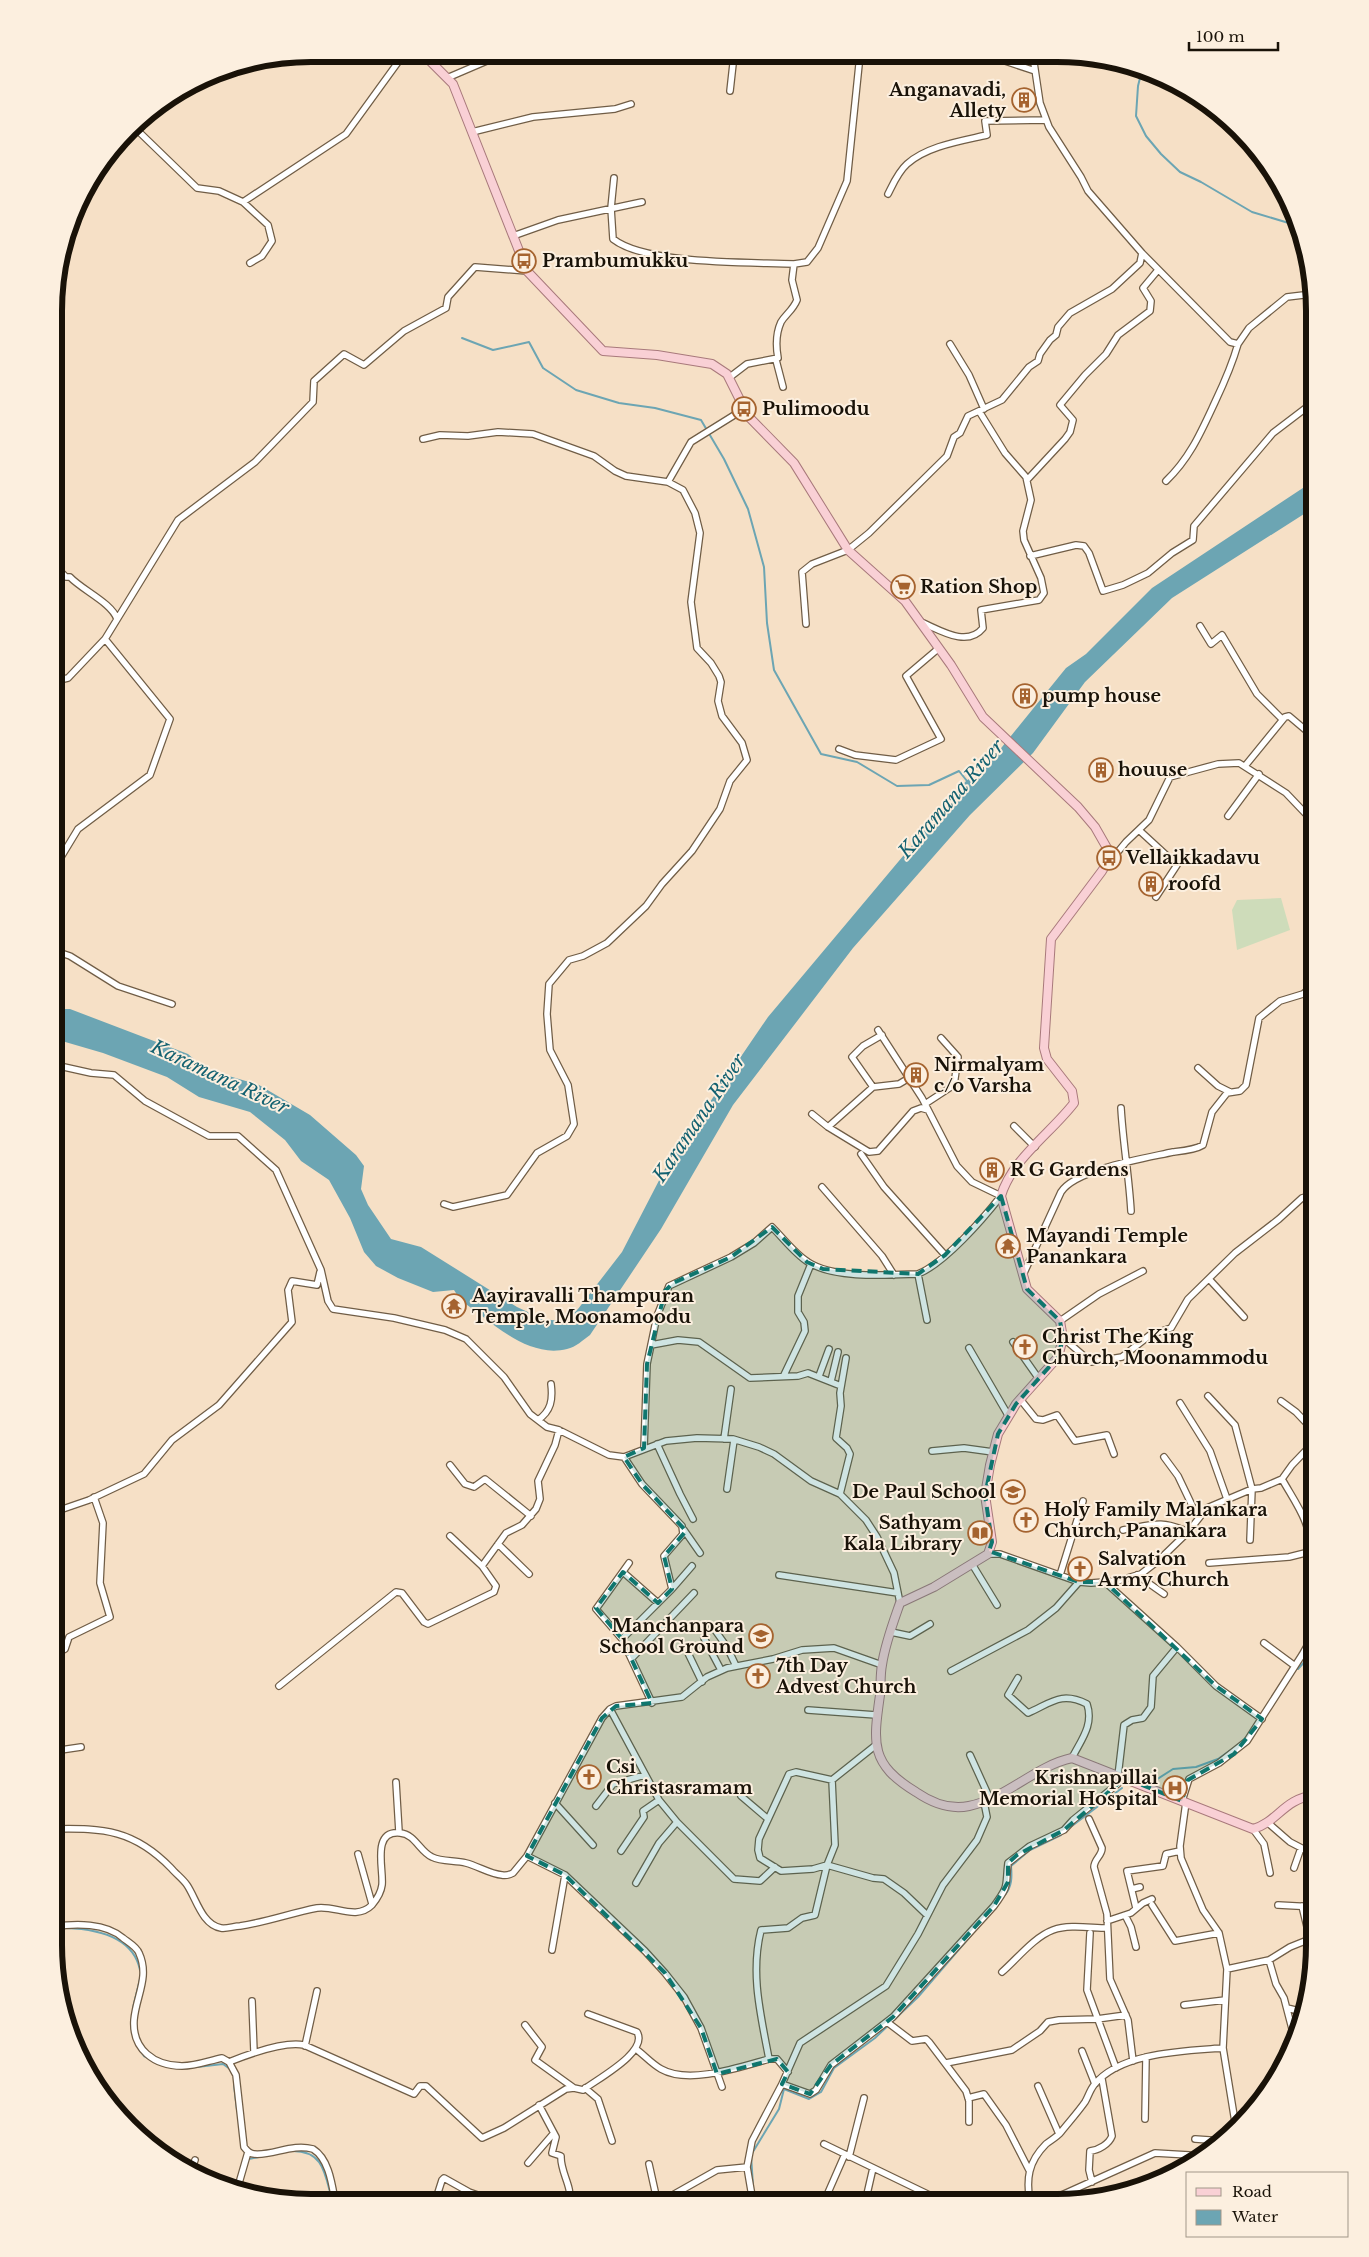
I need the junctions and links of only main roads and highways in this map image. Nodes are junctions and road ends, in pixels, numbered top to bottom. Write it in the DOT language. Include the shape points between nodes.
graph roads {
  1 [pos="431,62"];
  2 [pos="1306,1797"];
  1 -- 2 [label="main road" via="453,84 527,271 603,350 657,355 712,364 722,369 730,377 744,409 754,422 794,462 848,550 905,601 921,622 983,718 1078,807 1106,842 1108,861 1102,872 1051,939 1044,1048 1047,1059 1072,1091 1074,1100 1013,1172 1001,1196 1022,1277 1031,1294 1060,1321 1063,1338 1058,1357 1020,1399 998,1434 985,1495 992,1542 988,1554 934,1587 900,1603 882,1665 876,1715 876,1745 888,1771 901,1783 936,1804 967,1806 987,1800 1058,1761 1072,1758 1253,1829 1285,1806"];
}
